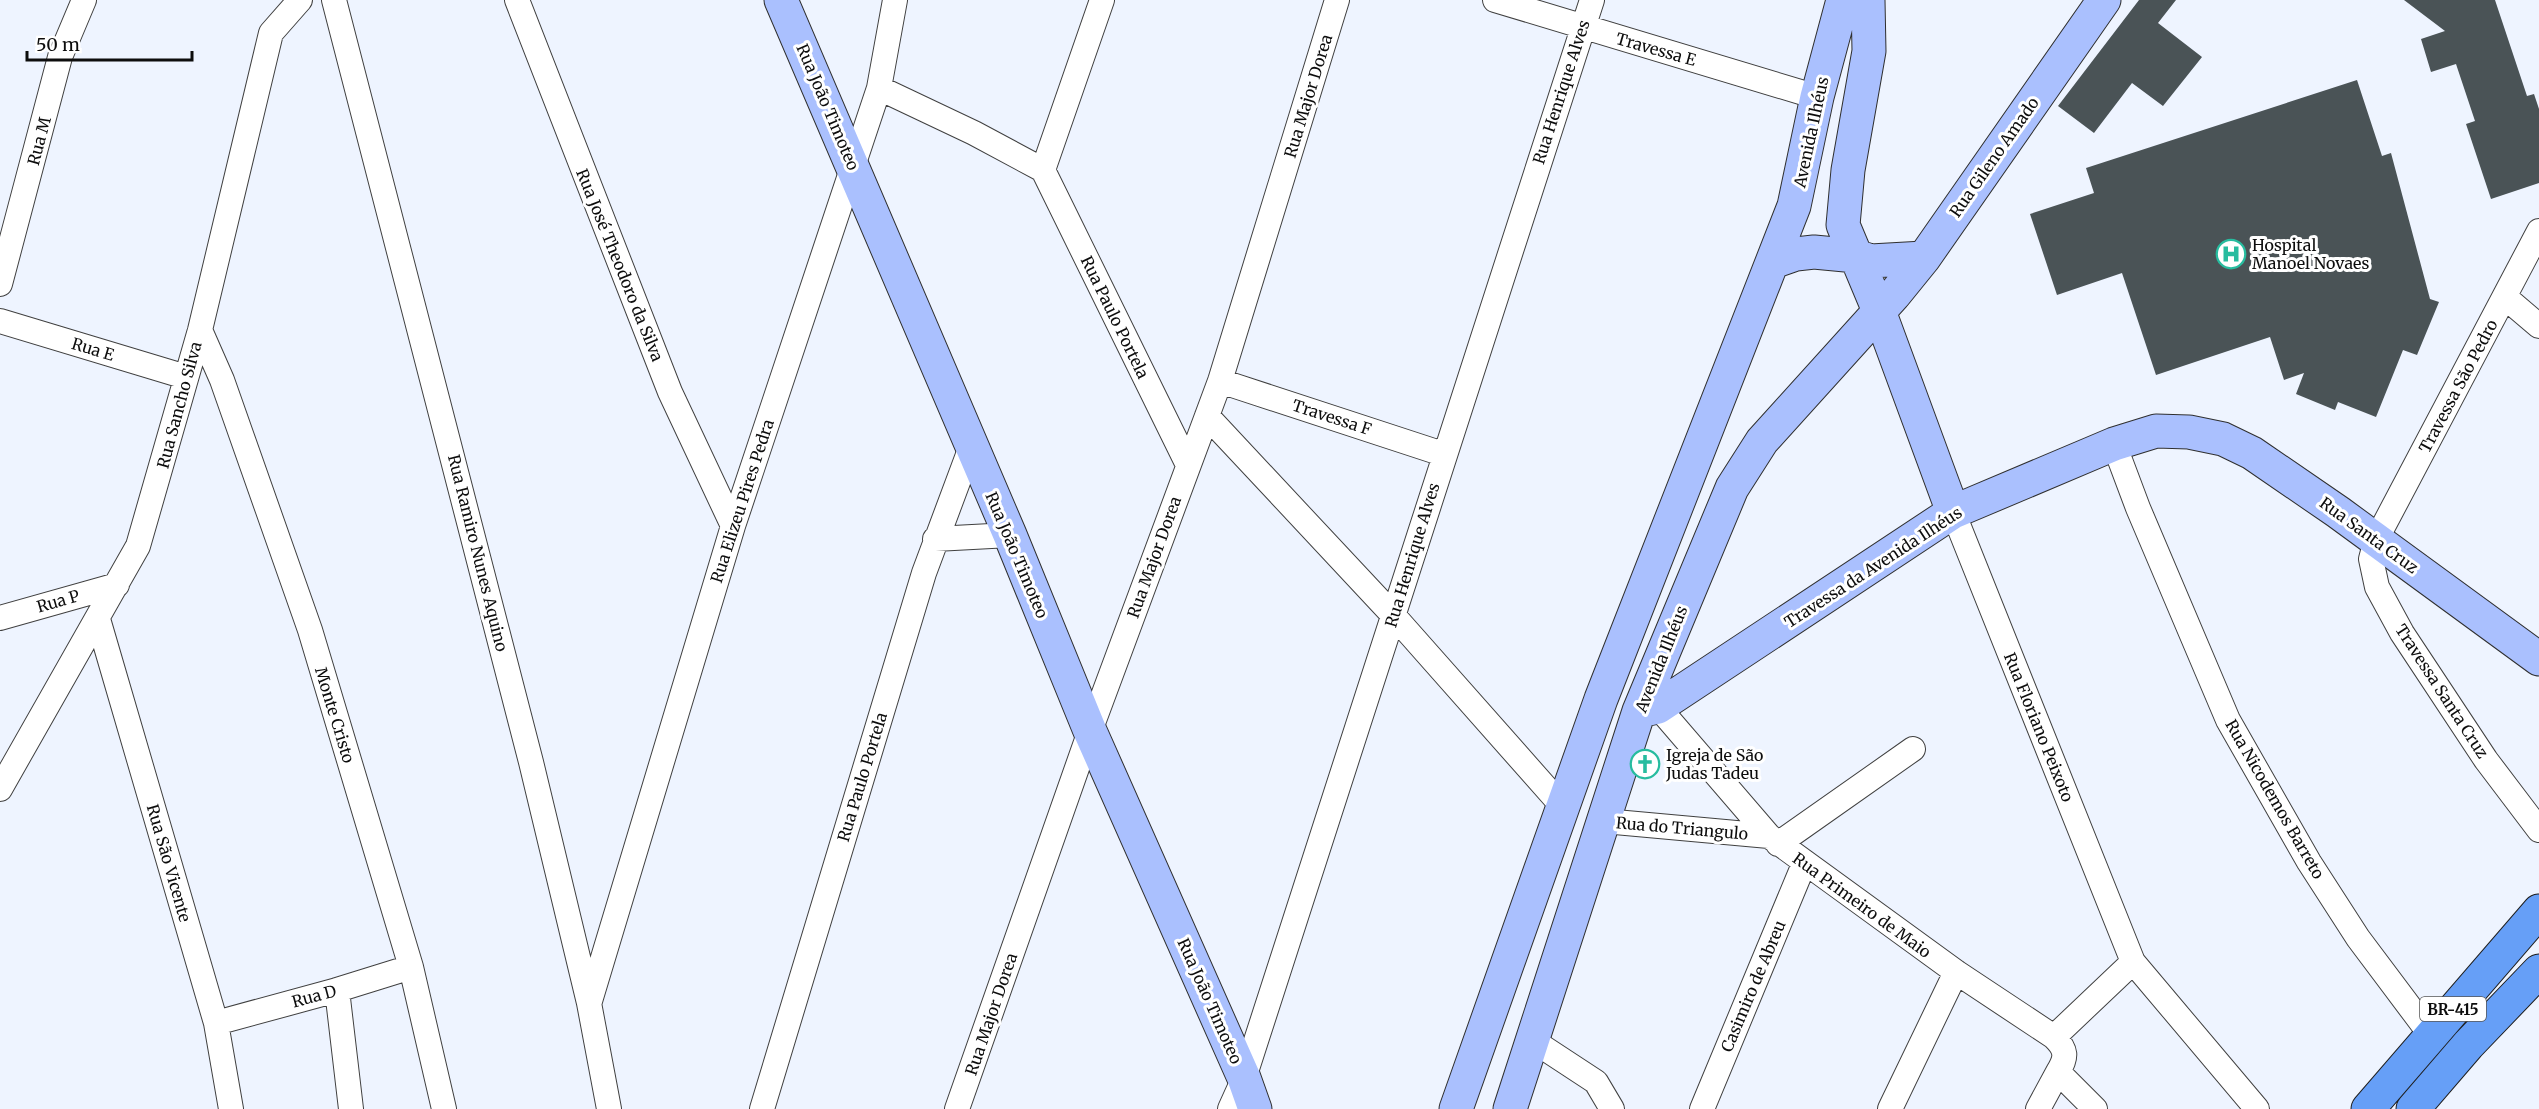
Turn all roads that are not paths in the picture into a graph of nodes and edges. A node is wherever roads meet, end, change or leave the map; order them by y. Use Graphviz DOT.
graph roads {
  1 [pos="84,0"];
  2 [pos="300,0"];
  3 [pos="334,0"];
  4 [pos="517,0"];
  5 [pos="781,0"];
  6 [pos="895,0"];
  7 [pos="1102,0"];
  8 [pos="1338,0"];
  9 [pos="1495,0"];
  10 [pos="1592,0"];
  11 [pos="1843,0"];
  12 [pos="1868,0"];
  13 [pos="2104,0"];
  14 [pos="1583,28"];
  15 [pos="879,88"];
  16 [pos="1817,97"];
  17 [pos="853,166"];
  18 [pos="1043,170"];
  19 [pos="2539,231"];
  20 [pos="1856,256"];
  21 [pos="1924,258"];
  22 [pos="1773,262"];
  23 [pos="0,284"];
  24 [pos="2506,298"];
  25 [pos="1879,311"];
  26 [pos="0,321"];
  27 [pos="2539,326"];
  28 [pos="200,330"];
  29 [pos="186,377"];
  30 [pos="1220,381"];
  31 [pos="1207,416"];
  32 [pos="2189,432"];
  33 [pos="2114,444"];
  34 [pos="971,447"];
  35 [pos="1443,454"];
  36 [pos="1188,465"];
  37 [pos="1953,512"];
  38 [pos="733,526"];
  39 [pos="1010,535"];
  40 [pos="935,539"];
  41 [pos="2376,540"];
  42 [pos="117,585"];
  43 [pos="1394,616"];
  44 [pos="0,618"];
  45 [pos="98,619"];
  46 [pos="2539,659"];
  47 [pos="1649,709"];
  48 [pos="1090,731"];
  49 [pos="1913,749"];
  50 [pos="0,789"];
  51 [pos="1563,807"];
  52 [pos="1604,821"];
  53 [pos="2539,830"];
  54 [pos="1774,840"];
  55 [pos="1804,864"];
  56 [pos="2539,910"];
  57 [pos="2133,962"];
  58 [pos="411,967"];
  59 [pos="2539,971"];
  60 [pos="1956,972"];
  61 [pos="337,990"];
  62 [pos="590,1003"];
  63 [pos="216,1023"];
  64 [pos="2430,1034"];
  65 [pos="2054,1037"];
  66 [pos="1532,1040"];
  67 [pos="2058,1072"];
  68 [pos="1244,1078"];
  69 [pos="231,1109"];
  70 [pos="351,1109"];
  71 [pos="444,1109"];
  72 [pos="609,1109"];
  73 [pos="762,1109"];
  74 [pos="957,1109"];
  75 [pos="1230,1109"];
  76 [pos="1255,1109"];
  77 [pos="1456,1109"];
  78 [pos="1510,1109"];
  79 [pos="1612,1109"];
  80 [pos="1702,1109"];
  81 [pos="1890,1109"];
  82 [pos="2038,1109"];
  83 [pos="2095,1109"];
  84 [pos="2257,1109"];
  85 [pos="2368,1109"];
  86 [pos="2413,1109"];
  1 -- 23 [label="street, Rua M"];
  2 -- 28 [label="street, Rua Sancho Silva"];
  3 -- 62 [label="street, Rua Ramiro Nunes Aquino"];
  4 -- 38 [label="street, Rua José Theodoro da Silva"];
  5 -- 17 [label="main road, Rua João Timoteo"];
  6 -- 15 [label="street, Rua Elizeu Pires Pedra"];
  7 -- 18 [label="street"];
  8 -- 30 [label="street, Rua Major Dorea"];
  9 -- 14 [label="street, Travessa E"];
  10 -- 14 [label="street, Rua Henrique Alves"];
  11 -- 16 [label="main road, Avenida Ilhéus"];
  12 -- 20 [label="main road"];
  13 -- 21 [label="main road, Rua Gileno Amado"];
  14 -- 16 [label="street, Travessa E"];
  14 -- 35 [label="street, Rua Henrique Alves"];
  15 -- 17 [label="street, Rua Elizeu Pires Pedra"];
  15 -- 18 [label="street"];
  16 -- 22 [label="main road, Avenida Ilhéus"];
  17 -- 34 [label="main road, Rua João Timoteo"];
  17 -- 38 [label="street, Rua Elizeu Pires Pedra"];
  18 -- 36 [label="street, Rua Paulo Portela"];
  19 -- 24 [label="street, Travessa São Pedro"];
  20 -- 21 [label="main road"];
  20 -- 22 [label="main road"];
  20 -- 25 [label="main road"];
  21 -- 25 [label="main road, Rua Gileno Amado"];
  22 -- 51 [label="main road, Avenida Ilhéus"];
  24 -- 27 [label="street"];
  24 -- 41 [label="street, Travessa São Pedro"];
  25 -- 37 [label="main road, Rua Floriano Peixoto"];
  25 -- 47 [label="main road, Avenida Ilhéus"];
  26 -- 29 [label="street, Rua E"];
  28 -- 29 [label="street, Rua Sancho Silva"];
  28 -- 58 [label="street, Monte Cristo"];
  29 -- 42 [label="street, Rua Sancho Silva"];
  30 -- 31 [label="street, Rua Major Dorea"];
  30 -- 35 [label="street, Travessa F"];
  31 -- 36 [label="street, Rua Major Dorea"];
  31 -- 43 [label="street"];
  32 -- 33 [label="main road, Travessa da Avenida Ilhéus"];
  32 -- 41 [label="main road, Rua Santa Cruz"];
  33 -- 37 [label="main road, Travessa da Avenida Ilhéus"];
  33 -- 64 [label="street, Rua Nicodemos Barreto"];
  34 -- 39 [label="main road, Rua João Timoteo"];
  34 -- 40 [label="street, Rua Paulo Portela"];
  35 -- 43 [label="street, Rua Henrique Alves"];
  36 -- 48 [label="street, Rua Major Dorea"];
  37 -- 47 [label="main road, Travessa da Avenida Ilhéus"];
  37 -- 57 [label="street, Rua Floriano Peixoto"];
  38 -- 62 [label="street, Rua Elizeu Pires Pedra"];
  39 -- 40 [label="street"];
  39 -- 48 [label="main road, Rua João Timoteo"];
  40 -- 73 [label="street, Rua Paulo Portela"];
  41 -- 46 [label="main road, Rua Santa Cruz"];
  41 -- 53 [label="street, Travessa Santa Cruz"];
  42 -- 44 [label="street, Rua P"];
  42 -- 45 [label="street, Rua Sancho Silva"];
  43 -- 51 [label="street"];
  43 -- 68 [label="street, Rua Henrique Alves"];
  45 -- 50 [label="street, Rua Sancho Silva"];
  45 -- 63 [label="street, Rua São Vicente"];
  47 -- 52 [label="main road, Avenida Ilhéus"];
  47 -- 54 [label="street, Rua do Triangulo"];
  48 -- 68 [label="main road, Rua João Timoteo"];
  48 -- 74 [label="street, Rua Major Dorea"];
  49 -- 54 [label="street"];
  51 -- 77 [label="main road, Avenida Ilhéus"];
  52 -- 54 [label="street, Rua do Triangulo"];
  52 -- 66 [label="main road, Avenida Ilhéus"];
  54 -- 55 [label="street, Rua Primeiro de Maio"];
  55 -- 60 [label="street, Rua Primeiro de Maio"];
  55 -- 80 [label="street, Casimiro de Abreu"];
  56 -- 64 [label="main road, BR-415"];
  57 -- 65 [label="street"];
  57 -- 84 [label="street, Rua Floriano Peixoto"];
  58 -- 61 [label="street, Rua D"];
  58 -- 71 [label="street, Monte Cristo"];
  59 -- 86 [label="main road, BR-415"];
  60 -- 65 [label="street, Rua Primeiro de Maio"];
  60 -- 81 [label="street"];
  61 -- 63 [label="street, Rua D"];
  61 -- 70 [label="street"];
  62 -- 72 [label="street, Rua Ramiro Nunes Aquino"];
  63 -- 69 [label="street, Rua São Vicente"];
  64 -- 85 [label="main road, BR-415"];
  65 -- 67 [label="street"];
  66 -- 78 [label="main road, Avenida Ilhéus"];
  66 -- 79 [label="street"];
  67 -- 82 [label="street"];
  67 -- 83 [label="street"];
  68 -- 75 [label="street, Rua Henrique Alves"];
  68 -- 76 [label="main road, Rua João Timoteo"];
}
